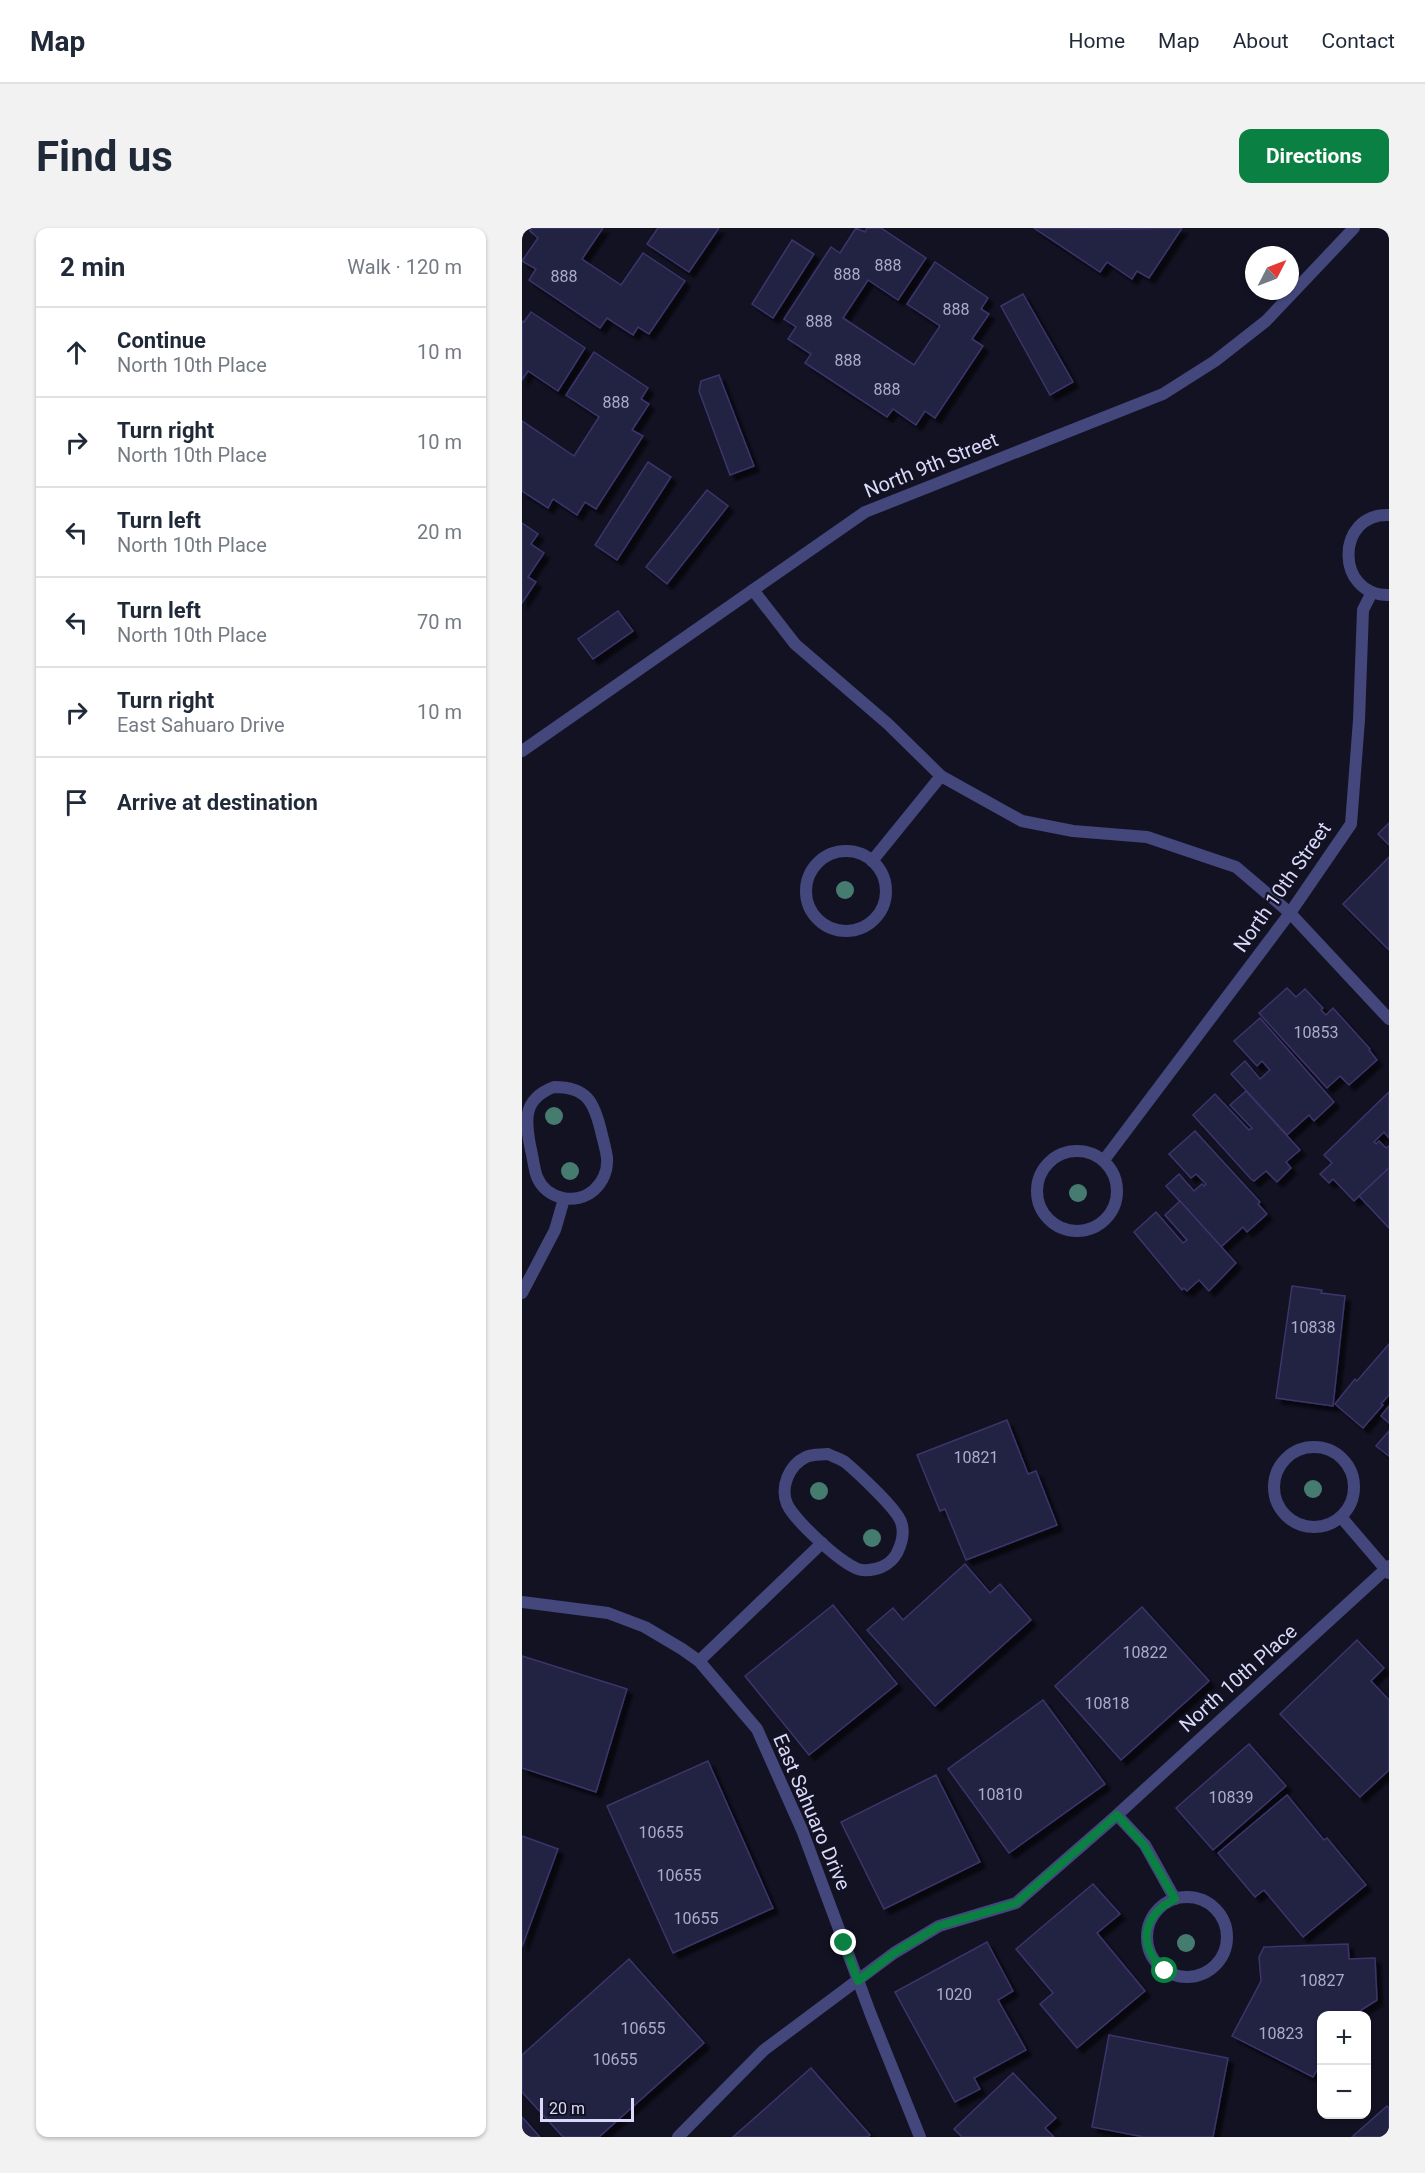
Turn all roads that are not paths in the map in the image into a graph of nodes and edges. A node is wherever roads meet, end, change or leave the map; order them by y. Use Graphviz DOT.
graph roads {
  1 [pos="1354,228"];
  2 [pos="1389,515"];
  3 [pos="753,590"];
  4 [pos="1372,592"];
  5 [pos="1389,595"];
  6 [pos="522,751"];
  7 [pos="941,776"];
  8 [pos="872,861"];
  9 [pos="1290,913"];
  10 [pos="1389,1018"];
  11 [pos="1104,1160"];
  12 [pos="564,1199"];
  13 [pos="522,1293"];
  14 [pos="1341,1517"];
  15 [pos="822,1543"];
  16 [pos="1388,1569"];
  17 [pos="522,1602"];
  18 [pos="699,1661"];
  19 [pos="1117,1815"];
  20 [pos="1175,1899"];
  21 [pos="858,1981"];
  22 [pos="678,2137"];
  23 [pos="920,2137"];
  1 -- 3 [label="street, North 9th Street"];
  2 -- 4 [label="street"];
  3 -- 6 [label="street, North 9th Street"];
  3 -- 7 [label="street"];
  4 -- 5 [label="street"];
  4 -- 9 [label="street, North 10th Street"];
  7 -- 8 [label="street"];
  7 -- 9 [label="street"];
  8 -- 8 [label="street"];
  9 -- 10 [label="street"];
  9 -- 11 [label="street, North 10th Street"];
  11 -- 11 [label="street"];
  12 -- 12 [label="street"];
  12 -- 13 [label="street"];
  14 -- 14 [label="street"];
  14 -- 16 [label="street, North 10th Place"];
  15 -- 15 [label="street"];
  15 -- 18 [label="street"];
  16 -- 19 [label="street, North 10th Place"];
  17 -- 18 [label="street, East Sahuaro Drive"];
  18 -- 21 [label="street, East Sahuaro Drive"];
  19 -- 20 [label="street"];
  19 -- 21 [label="street, North 10th Place"];
  20 -- 20 [label="street"];
  21 -- 22 [label="street, North 10th Place"];
  21 -- 23 [label="street, East Sahuaro Drive"];
}
